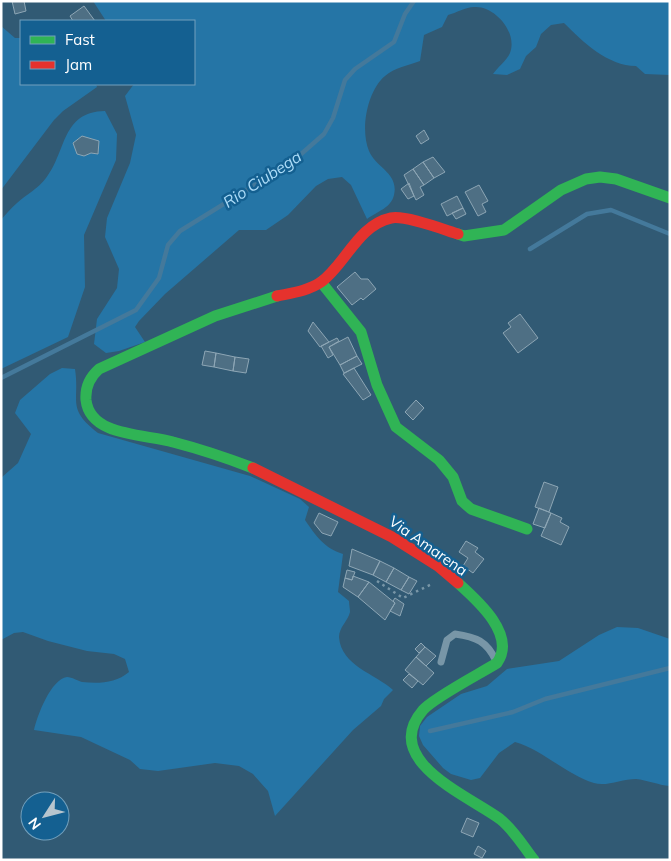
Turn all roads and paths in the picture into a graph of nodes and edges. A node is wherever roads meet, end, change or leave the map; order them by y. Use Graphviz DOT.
graph roads {
  1 [pos="670,198"];
  2 [pos="320,282"];
  3 [pos="527,529"];
  4 [pos="453,580"];
  5 [pos="376,581"];
  6 [pos="441,662"];
  7 [pos="497,663"];
  8 [pos="534,860"];
  1 -- 2 [label="street"];
  2 -- 3 [label="street"];
  2 -- 4 [label="street, Via Amarena"];
  4 -- 5 [label="path"];
  4 -- 7 [label="street, Via Amarena"];
  6 -- 7 [label="lane"];
  7 -- 8 [label="street"];
}
